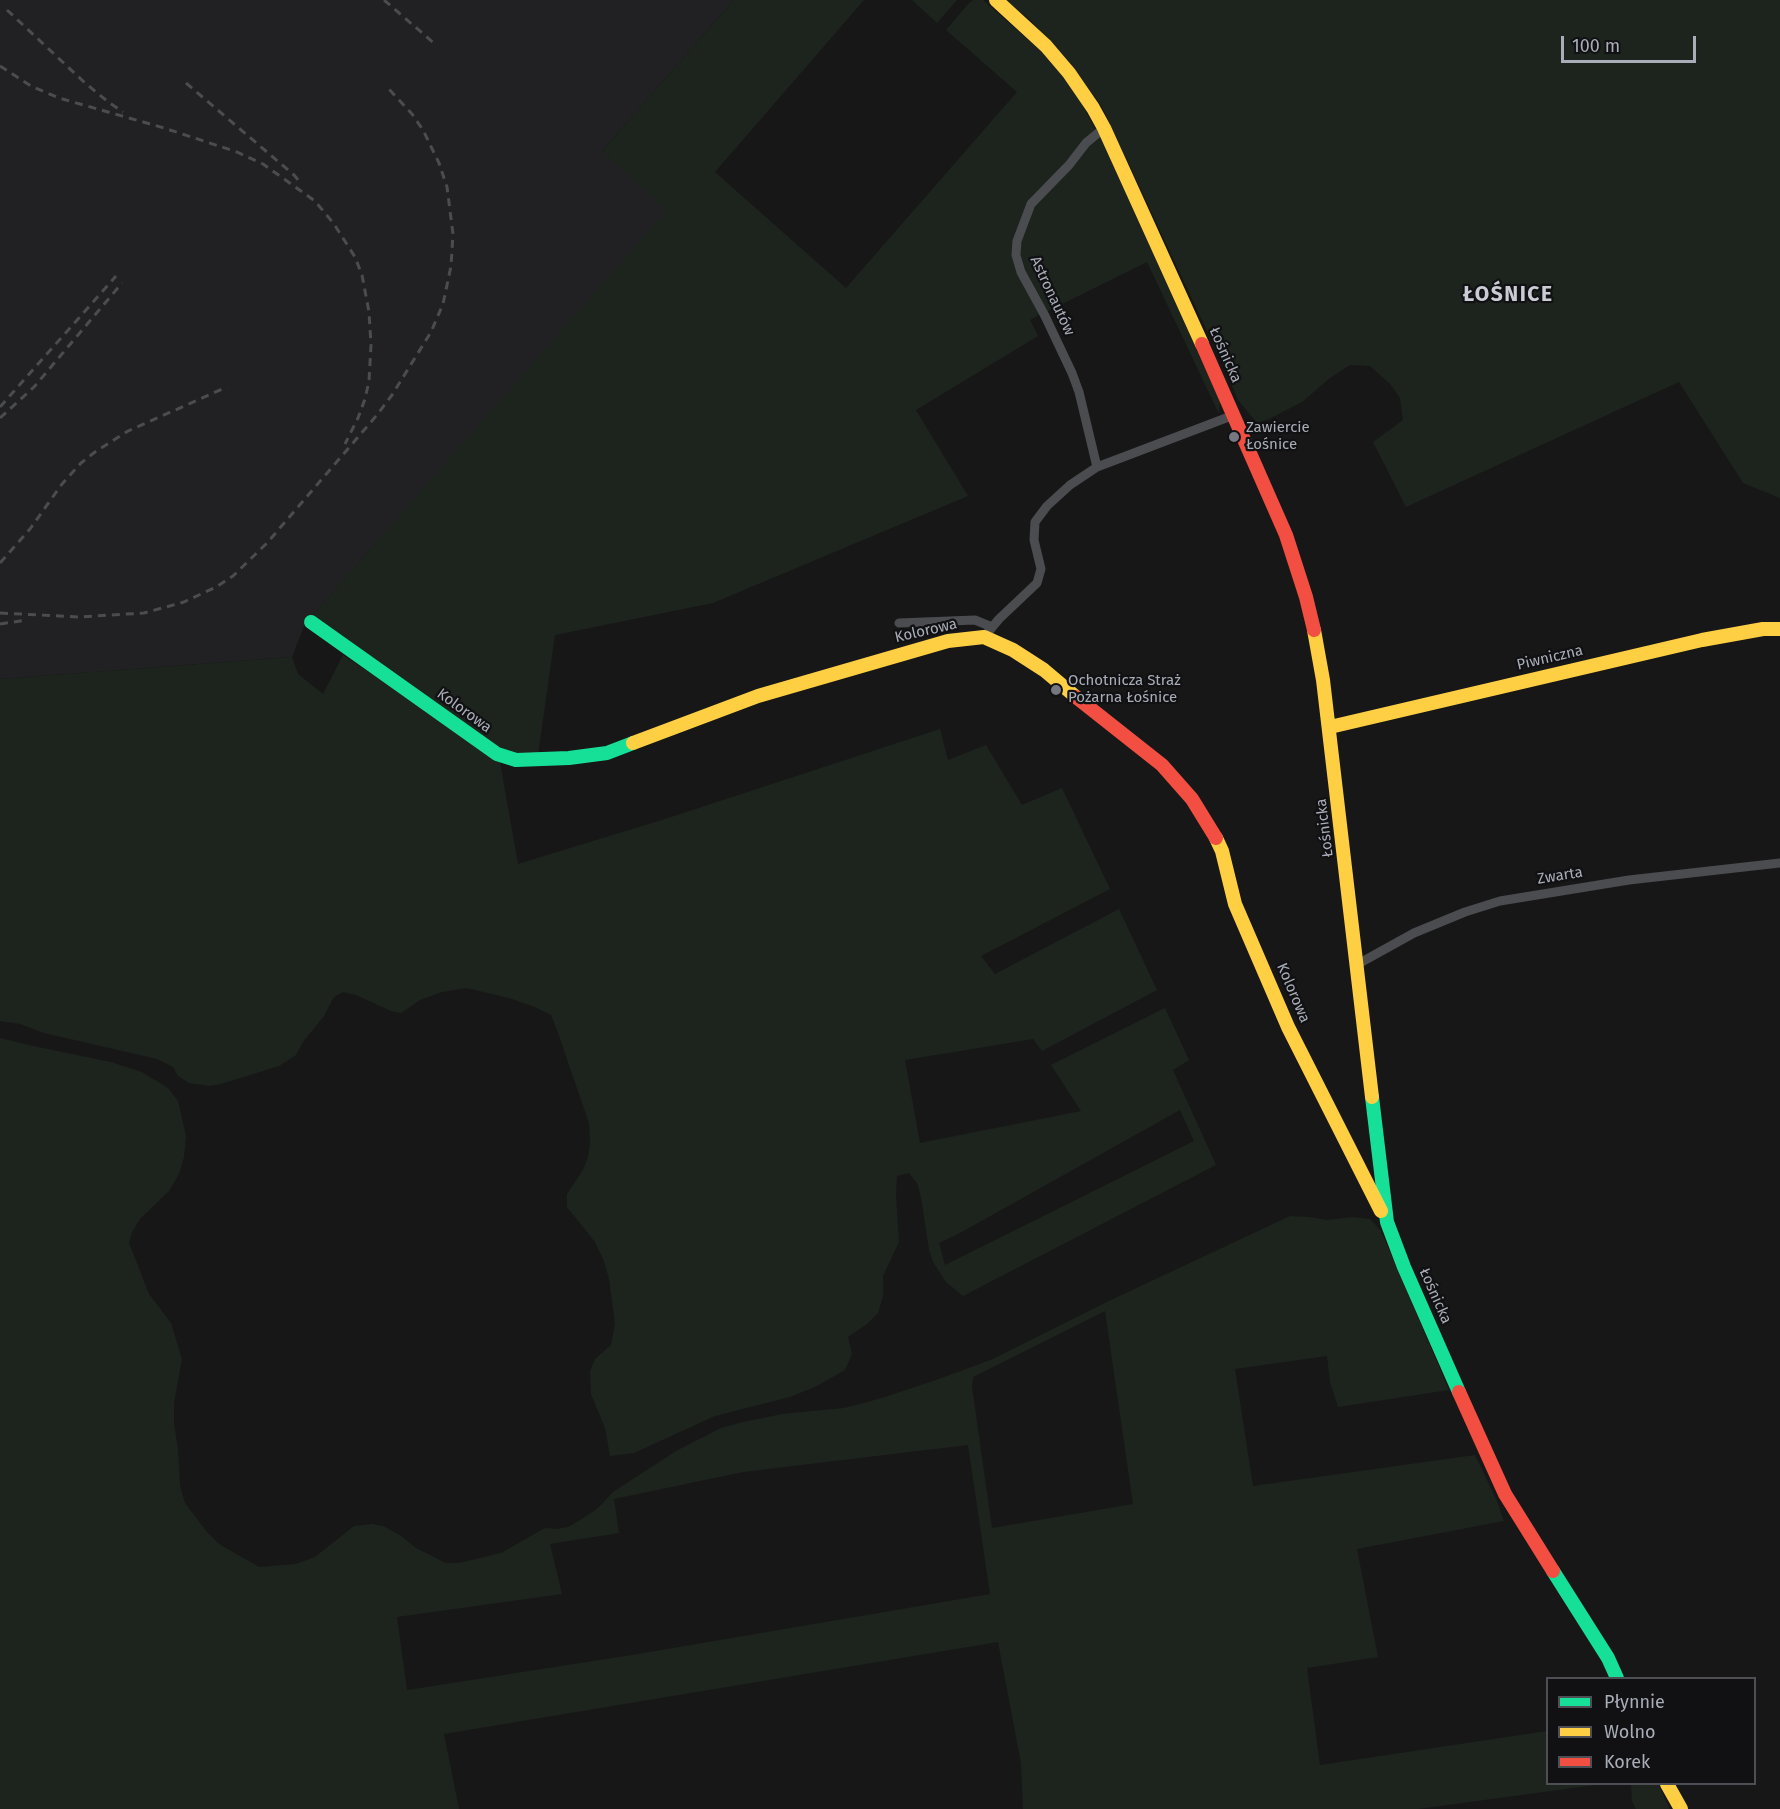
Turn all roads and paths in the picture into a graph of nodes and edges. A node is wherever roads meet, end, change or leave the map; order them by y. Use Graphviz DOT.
graph roads {
  1 [pos="996,0"];
  2 [pos="1104,128"];
  3 [pos="1234,415"];
  4 [pos="1096,467"];
  5 [pos="312,622"];
  6 [pos="899,623"];
  7 [pos="1780,629"];
  8 [pos="988,632"];
  9 [pos="1330,727"];
  10 [pos="1780,863"];
  11 [pos="1358,964"];
  12 [pos="1386,1222"];
  13 [pos="1617,1677"];
  14 [pos="1668,1785"];
  15 [pos="1681,1809"];
  1 -- 2 [label="street, Łośnicka"];
  2 -- 3 [label="street, Łośnicka"];
  2 -- 4 [label="street, Astronautów"];
  3 -- 4 [label="street"];
  3 -- 9 [label="street, Łośnicka"];
  4 -- 8 [label="street"];
  5 -- 8 [label="street, Kolorowa"];
  6 -- 8 [label="street"];
  7 -- 9 [label="street, Piwniczna"];
  8 -- 12 [label="street, Kolorowa"];
  9 -- 11 [label="street, Łośnicka"];
  10 -- 11 [label="street, Zwarta"];
  11 -- 12 [label="street, Łośnicka"];
  12 -- 13 [label="street, Łośnicka"];
  14 -- 15 [label="street"];
}
